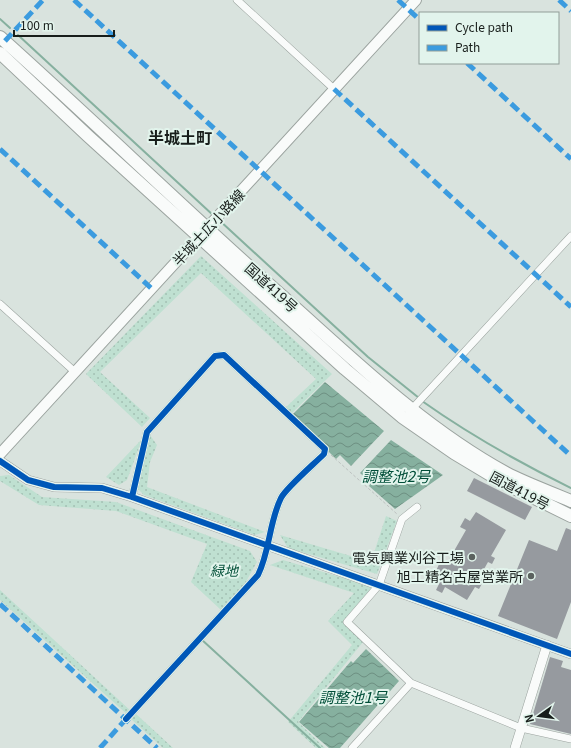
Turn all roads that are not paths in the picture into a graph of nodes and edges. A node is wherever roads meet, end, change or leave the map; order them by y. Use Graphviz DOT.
graph roads {
  1 [pos="237,0"];
  2 [pos="416,0"];
  3 [pos="0,36"];
  4 [pos="0,53"];
  5 [pos="334,89"];
  6 [pos="210,225"];
  7 [pos="571,236"];
  8 [pos="0,304"];
  9 [pos="75,372"];
  10 [pos="412,410"];
  11 [pos="402,418"];
  12 [pos="0,454"];
  13 [pos="0,461"];
  14 [pos="132,497"];
  15 [pos="571,501"];
  16 [pos="417,507"];
  17 [pos="571,516"];
  18 [pos="266,546"];
  19 [pos="379,585"];
  20 [pos="547,645"];
  21 [pos="571,654"];
  22 [pos="411,683"];
  23 [pos="126,720"];
  24 [pos="521,728"];
  25 [pos="571,739"];
  26 [pos="352,748"];
  27 [pos="514,748"];
  1 -- 5 [label="street"];
  2 -- 5 [label="main road, 半城土広小路線"];
  3 -- 6 [label="highway, 国道419号"];
  4 -- 6 [label="highway, 国道419号"];
  5 -- 6 [label="main road, 半城土広小路線"];
  6 -- 9 [label="main road, 半城土広小路線"];
  6 -- 10 [label="highway, 国道419号"];
  6 -- 11 [label="highway, 国道419号"];
  7 -- 10 [label="street"];
  8 -- 9 [label="street"];
  9 -- 12 [label="main road, 半城土広小路線"];
  10 -- 11 [label="street"];
  10 -- 15 [label="highway, 国道419号"];
  11 -- 17 [label="highway, 国道419号"];
  13 -- 14 [label="street"];
  14 -- 18 [label="street"];
  14 -- 18 [label="street"];
  16 -- 19 [label="street"];
  18 -- 19 [label="street"];
  18 -- 23 [label="street"];
  19 -- 20 [label="street"];
  19 -- 22 [label="street"];
  20 -- 21 [label="street"];
  20 -- 24 [label="street"];
  22 -- 24 [label="street"];
  22 -- 26 [label="street"];
  24 -- 25 [label="street"];
  24 -- 27 [label="street"];
}
